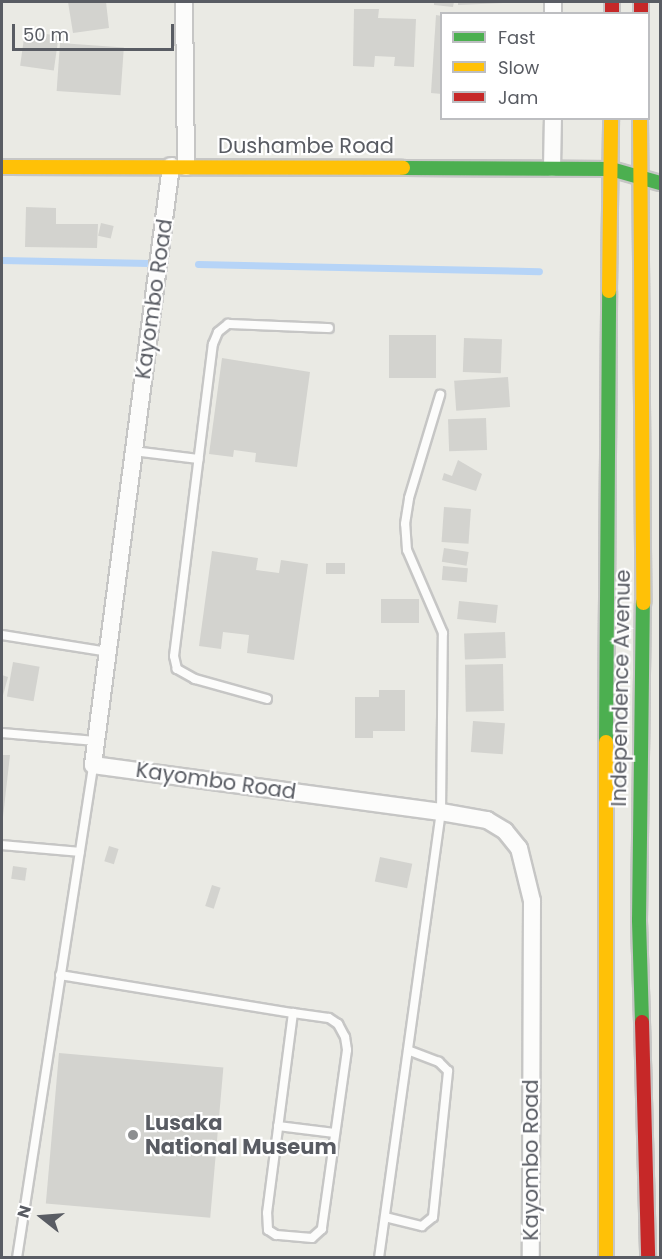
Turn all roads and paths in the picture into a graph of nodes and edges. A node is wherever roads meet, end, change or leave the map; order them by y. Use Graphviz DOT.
graph roads {
  1 [pos="184,2"];
  2 [pos="553,120"];
  3 [pos="611,120"];
  4 [pos="640,120"];
  5 [pos="656,152"];
  6 [pos="640,158"];
  7 [pos="178,166"];
  8 [pos="2,167"];
  9 [pos="552,168"];
  10 [pos="611,168"];
  11 [pos="641,177"];
  12 [pos="660,183"];
  13 [pos="329,328"];
  14 [pos="440,395"];
  15 [pos="133,451"];
  16 [pos="199,459"];
  17 [pos="2,635"];
  18 [pos="108,652"];
  19 [pos="267,699"];
  20 [pos="2,733"];
  21 [pos="96,741"];
  22 [pos="93,765"];
  23 [pos="441,812"];
  24 [pos="2,845"];
  25 [pos="80,852"];
  26 [pos="60,975"];
  27 [pos="293,1013"];
  28 [pos="408,1050"];
  29 [pos="278,1126"];
  30 [pos="335,1133"];
  31 [pos="385,1217"];
  32 [pos="17,1257"];
  33 [pos="379,1257"];
  34 [pos="531,1257"];
  35 [pos="606,1257"];
  36 [pos="648,1257"];
  1 -- 7 [label="street, Kayombo Road"];
  2 -- 9 [label="street"];
  3 -- 10 [label="main road, Independence Avenue"];
  4 -- 6 [label="main road, Independence Avenue"];
  5 -- 6 [label="main road"];
  6 -- 10 [label="main road"];
  6 -- 11 [label="main road, Independence Avenue"];
  7 -- 8 [label="main road, Dushambe Road"];
  7 -- 9 [label="main road, Dushambe Road"];
  7 -- 15 [label="street, Kayombo Road"];
  9 -- 10 [label="main road, Dushambe Road"];
  10 -- 11 [label="main road"];
  10 -- 35 [label="main road, Independence Avenue"];
  11 -- 12 [label="main road"];
  11 -- 36 [label="main road, Independence Avenue"];
  13 -- 16 [label="lane"];
  14 -- 23 [label="lane"];
  15 -- 16 [label="lane"];
  15 -- 18 [label="street, Kayombo Road"];
  16 -- 19 [label="lane"];
  17 -- 18 [label="lane"];
  18 -- 21 [label="street, Kayombo Road"];
  20 -- 21 [label="lane"];
  21 -- 22 [label="street, Kayombo Road"];
  22 -- 23 [label="street, Kayombo Road"];
  22 -- 25 [label="lane"];
  23 -- 28 [label="lane"];
  23 -- 34 [label="street, Kayombo Road"];
  24 -- 25 [label="lane"];
  25 -- 26 [label="lane"];
  26 -- 27 [label="lane"];
  26 -- 32 [label="lane"];
  27 -- 29 [label="lane"];
  27 -- 30 [label="lane"];
  28 -- 31 [label="lane"];
  28 -- 31 [label="lane"];
  29 -- 30 [label="lane"];
  29 -- 30 [label="lane"];
  31 -- 33 [label="lane"];
}
